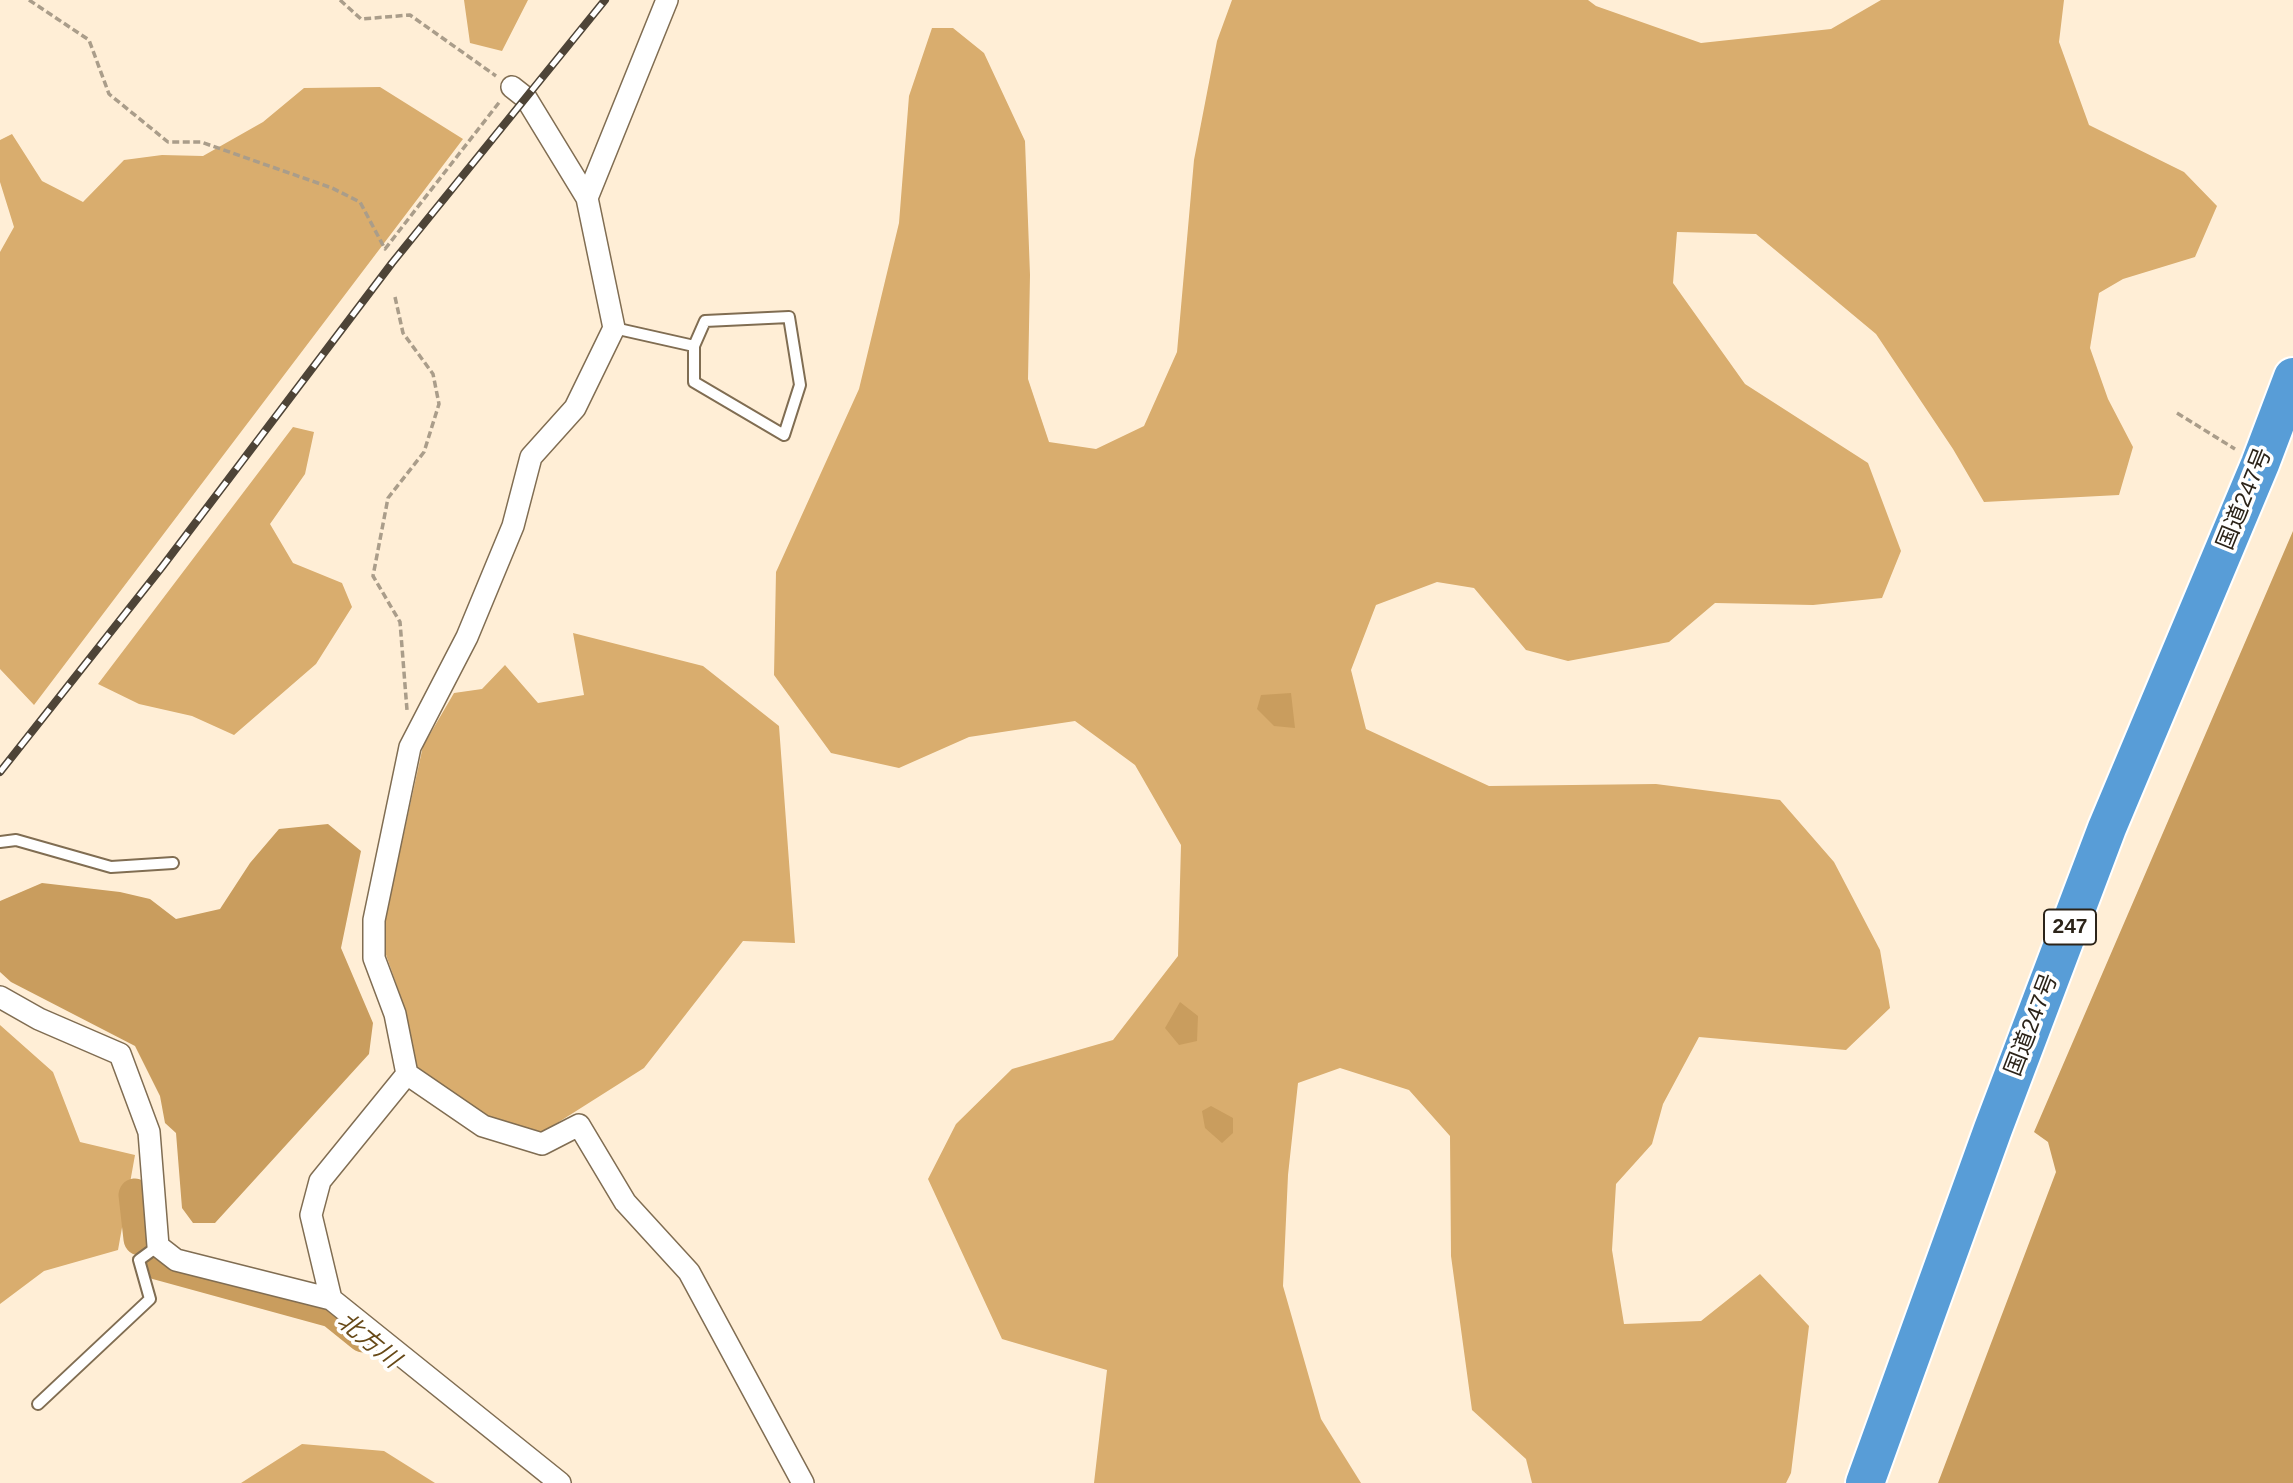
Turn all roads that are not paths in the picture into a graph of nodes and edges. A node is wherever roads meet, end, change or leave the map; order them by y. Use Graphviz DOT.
graph roads {
  1 [pos="667,0"];
  2 [pos="512,87"];
  3 [pos="587,198"];
  4 [pos="614,328"];
  5 [pos="694,346"];
  6 [pos="2293,377"];
  7 [pos="0,842"];
  8 [pos="173,863"];
  9 [pos="0,997"];
  10 [pos="407,1074"];
  11 [pos="158,1246"];
  12 [pos="331,1299"];
  13 [pos="38,1404"];
  14 [pos="560,1483"];
  15 [pos="803,1483"];
  16 [pos="1865,1483"];
  1 -- 3 [label="street"];
  2 -- 3 [label="street"];
  3 -- 4 [label="street"];
  4 -- 5 [label="lane"];
  4 -- 10 [label="street"];
  5 -- 5 [label="lane"];
  6 -- 16 [label="highway, 国道247号 / 247"];
  7 -- 8 [label="lane"];
  9 -- 11 [label="street"];
  10 -- 12 [label="street"];
  10 -- 15 [label="street"];
  11 -- 12 [label="street"];
  11 -- 13 [label="lane"];
  12 -- 14 [label="street"];
}
